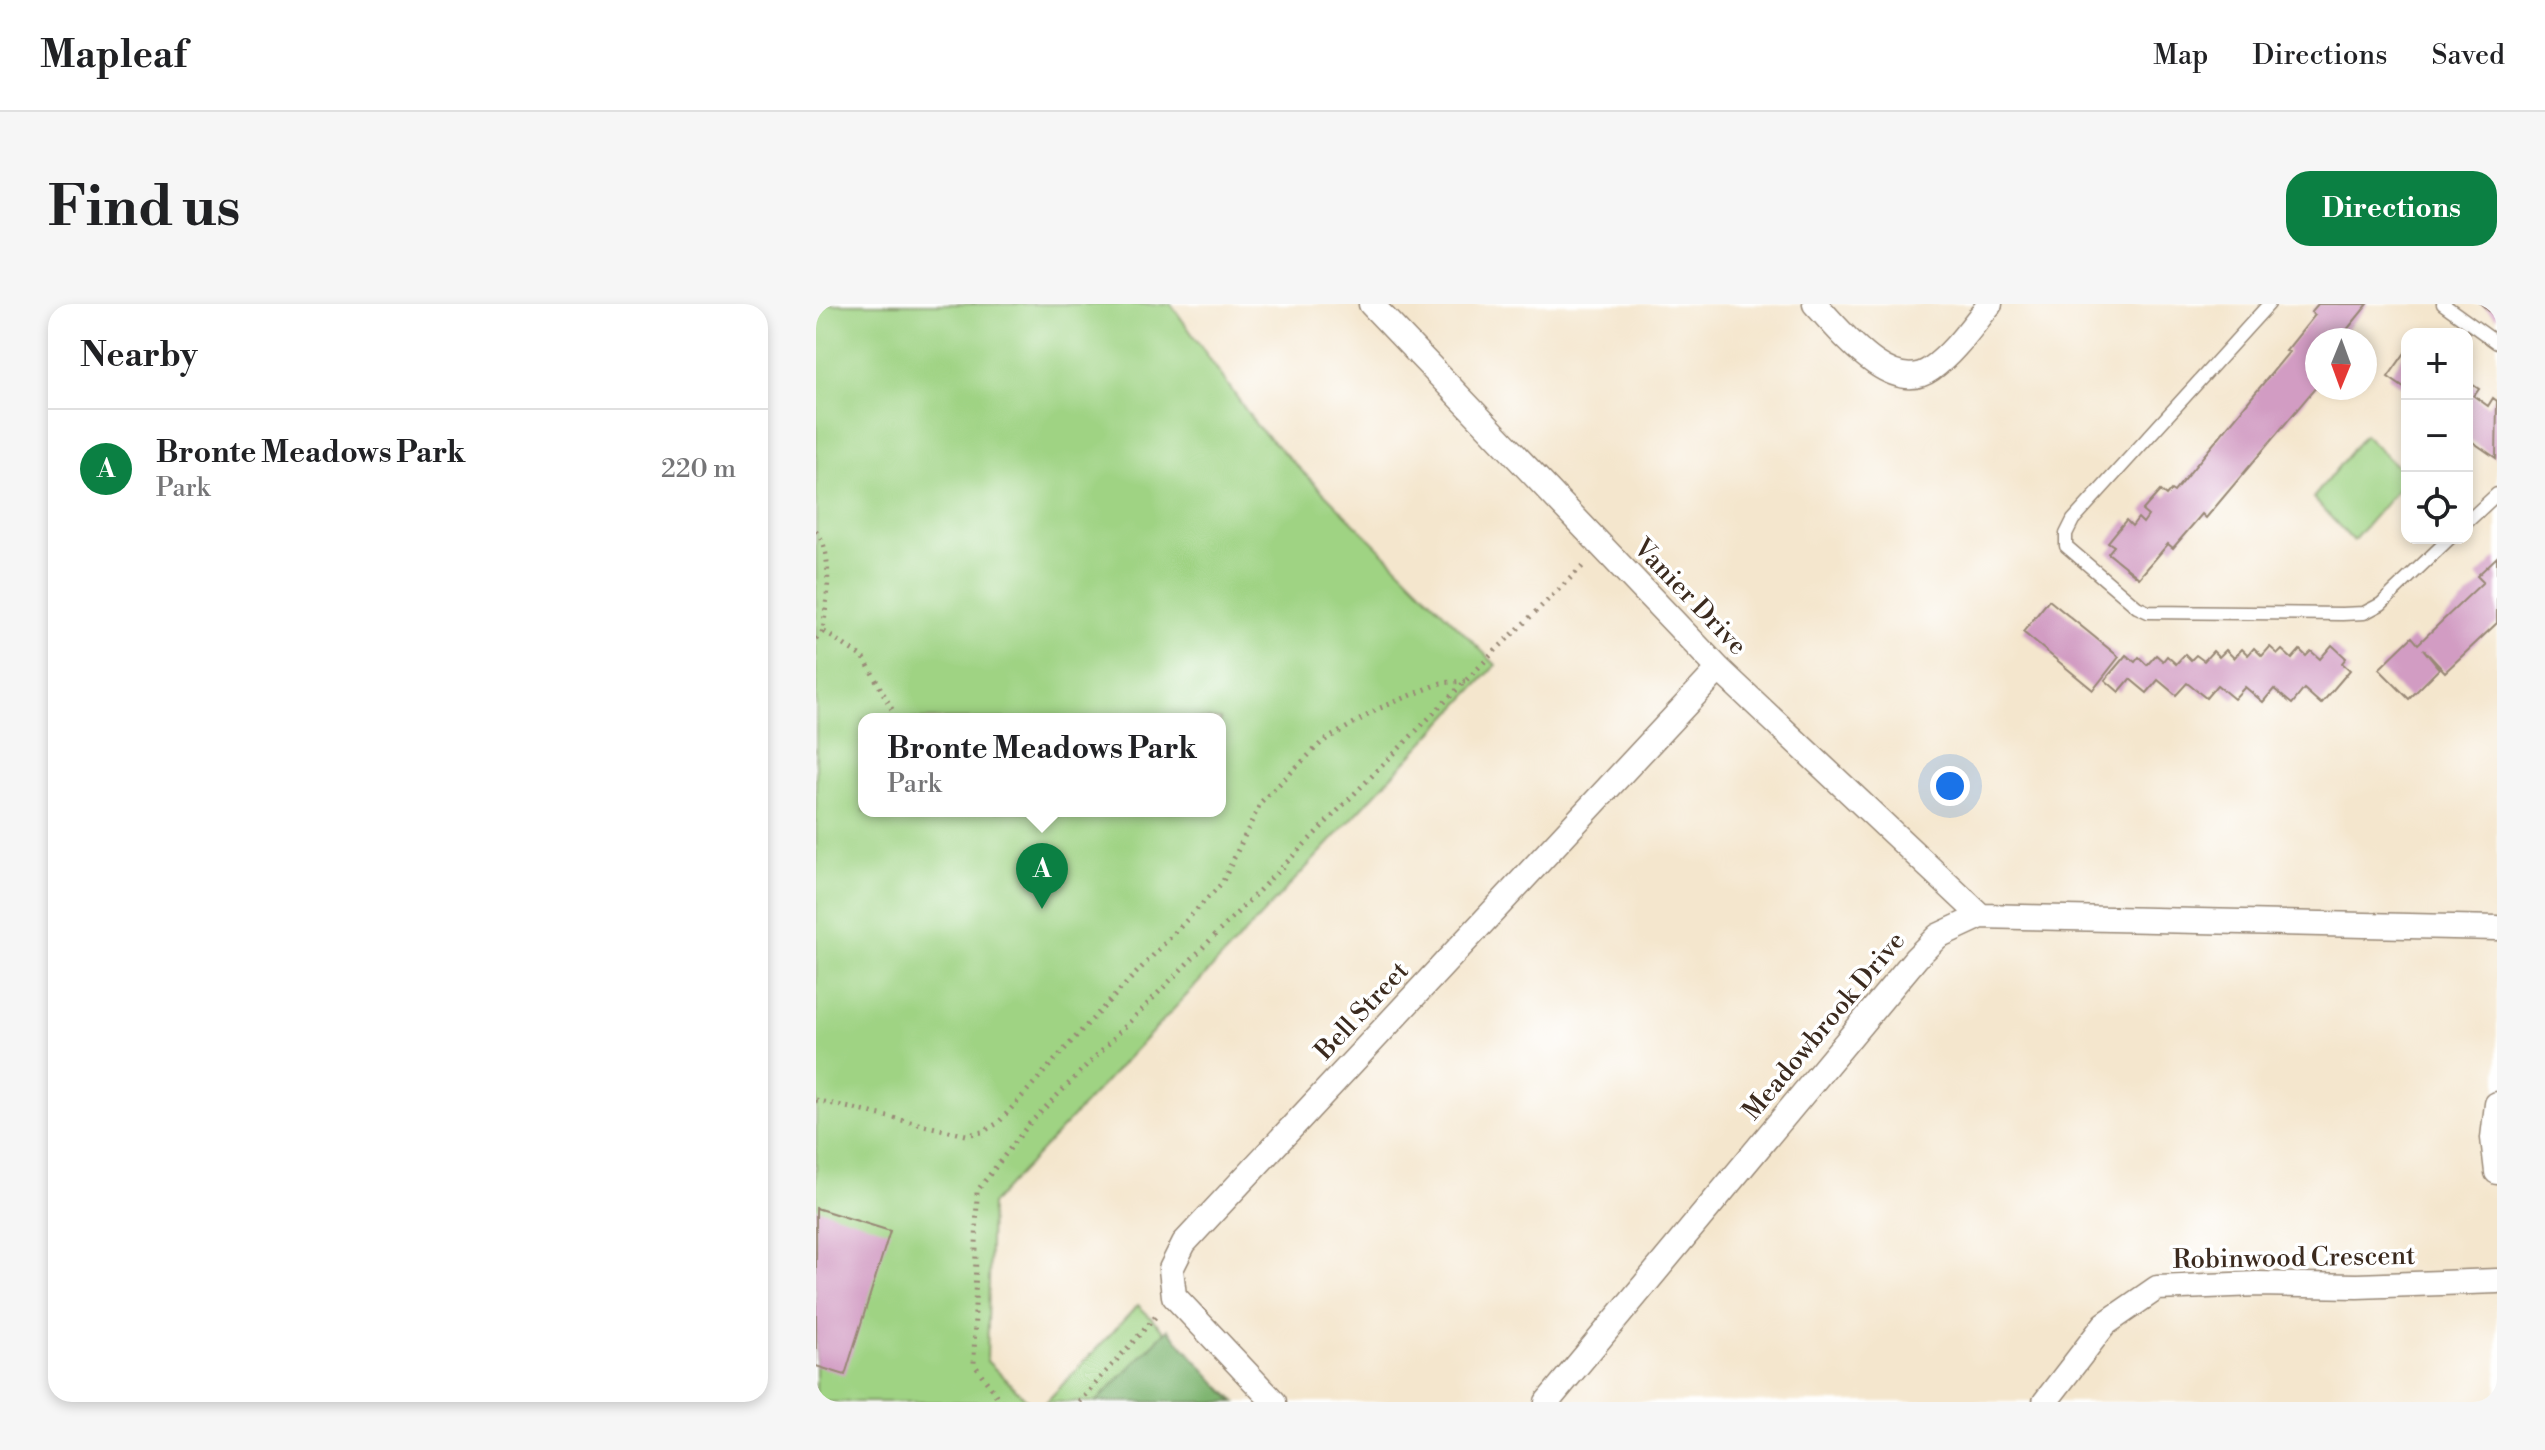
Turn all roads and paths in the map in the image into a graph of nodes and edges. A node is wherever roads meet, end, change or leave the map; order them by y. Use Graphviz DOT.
graph roads {
  1 [pos="1371,304"];
  2 [pos="1815,304"];
  3 [pos="1990,304"];
  4 [pos="2269,304"];
  5 [pos="2443,304"];
  6 [pos="2497,343"];
  7 [pos="2497,494"];
  8 [pos="2473,516"];
  9 [pos="816,531"];
  10 [pos="2444,544"];
  11 [pos="1604,546"];
  12 [pos="819,631"];
  13 [pos="816,639"];
  14 [pos="1719,669"];
  15 [pos="1465,681"];
  16 [pos="894,713"];
  17 [pos="1981,916"];
  18 [pos="2497,928"];
  19 [pos="816,1100"];
  20 [pos="2497,1104"];
  21 [pos="2497,1172"];
  22 [pos="2497,1281"];
  23 [pos="1174,1296"];
  24 [pos="816,1400"];
  25 [pos="823,1402"];
  26 [pos="1001,1402"];
  27 [pos="1079,1402"];
  28 [pos="1274,1402"];
  29 [pos="1547,1402"];
  30 [pos="2045,1402"];
  1 -- 11 [label="street, Vanier Drive"];
  2 -- 3 [label="street"];
  4 -- 10 [label="lane"];
  5 -- 6 [label="lane"];
  7 -- 8 [label="lane"];
  9 -- 12 [label="path"];
  11 -- 14 [label="street, Vanier Drive"];
  11 -- 15 [label="path"];
  12 -- 13 [label="path"];
  12 -- 16 [label="path"];
  14 -- 17 [label="street, Vanier Drive"];
  14 -- 23 [label="street, Bell Street"];
  15 -- 19 [label="path"];
  15 -- 26 [label="path"];
  17 -- 18 [label="street, Meadowbrook Drive"];
  17 -- 29 [label="street, Meadowbrook Drive"];
  20 -- 21 [label="street"];
  22 -- 30 [label="street, Robinwood Crescent"];
  23 -- 27 [label="path"];
  23 -- 28 [label="street"];
  24 -- 25 [label="path"];
}
